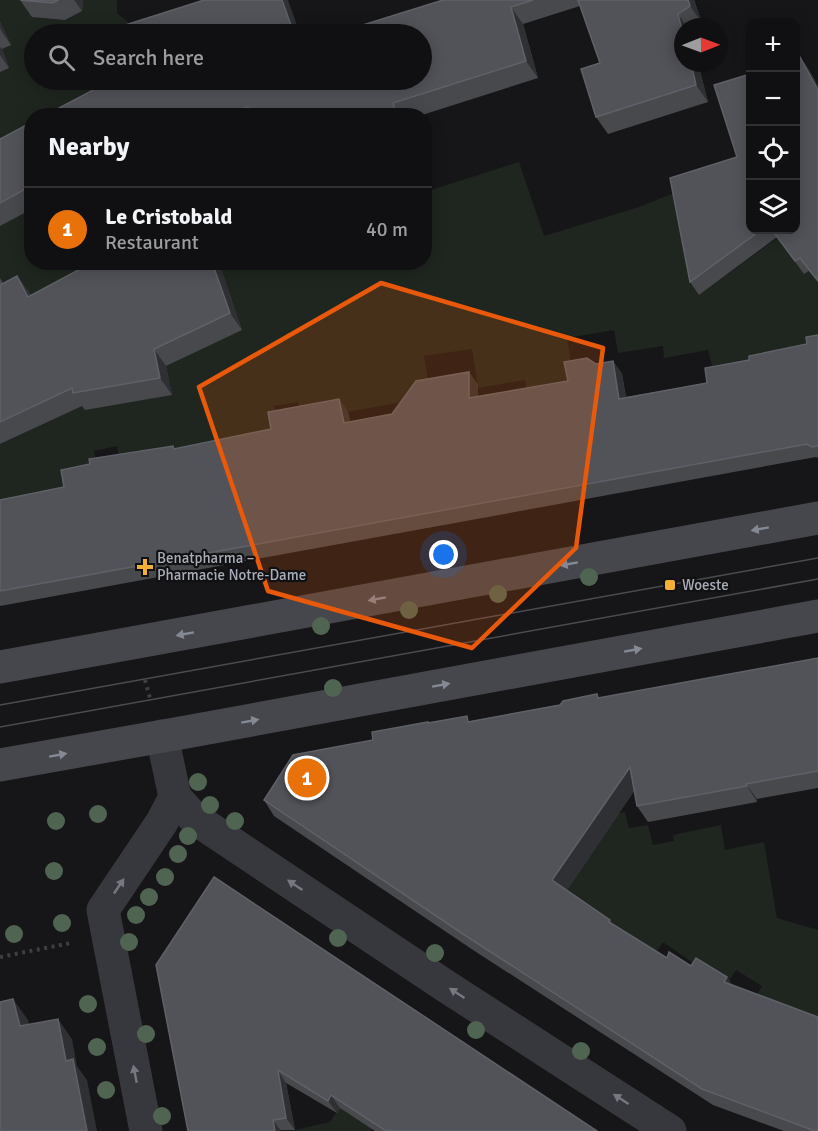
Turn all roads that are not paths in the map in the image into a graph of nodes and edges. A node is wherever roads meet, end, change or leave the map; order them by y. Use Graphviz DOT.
graph roads {
  1 [pos="818,518"];
  2 [pos="818,616"];
  3 [pos="0,667"];
  4 [pos="162,736"];
  5 [pos="0,765"];
  6 [pos="175,797"];
  7 [pos="146,1131"];
  8 [pos="670,1131"];
  1 -- 3 [label="street, one-way"];
  4 -- 2 [label="street, one-way"];
  5 -- 4 [label="street, one-way"];
  4 -- 6 [label="street"];
  7 -- 6 [label="street, one-way"];
  8 -- 6 [label="street, one-way"];
}
